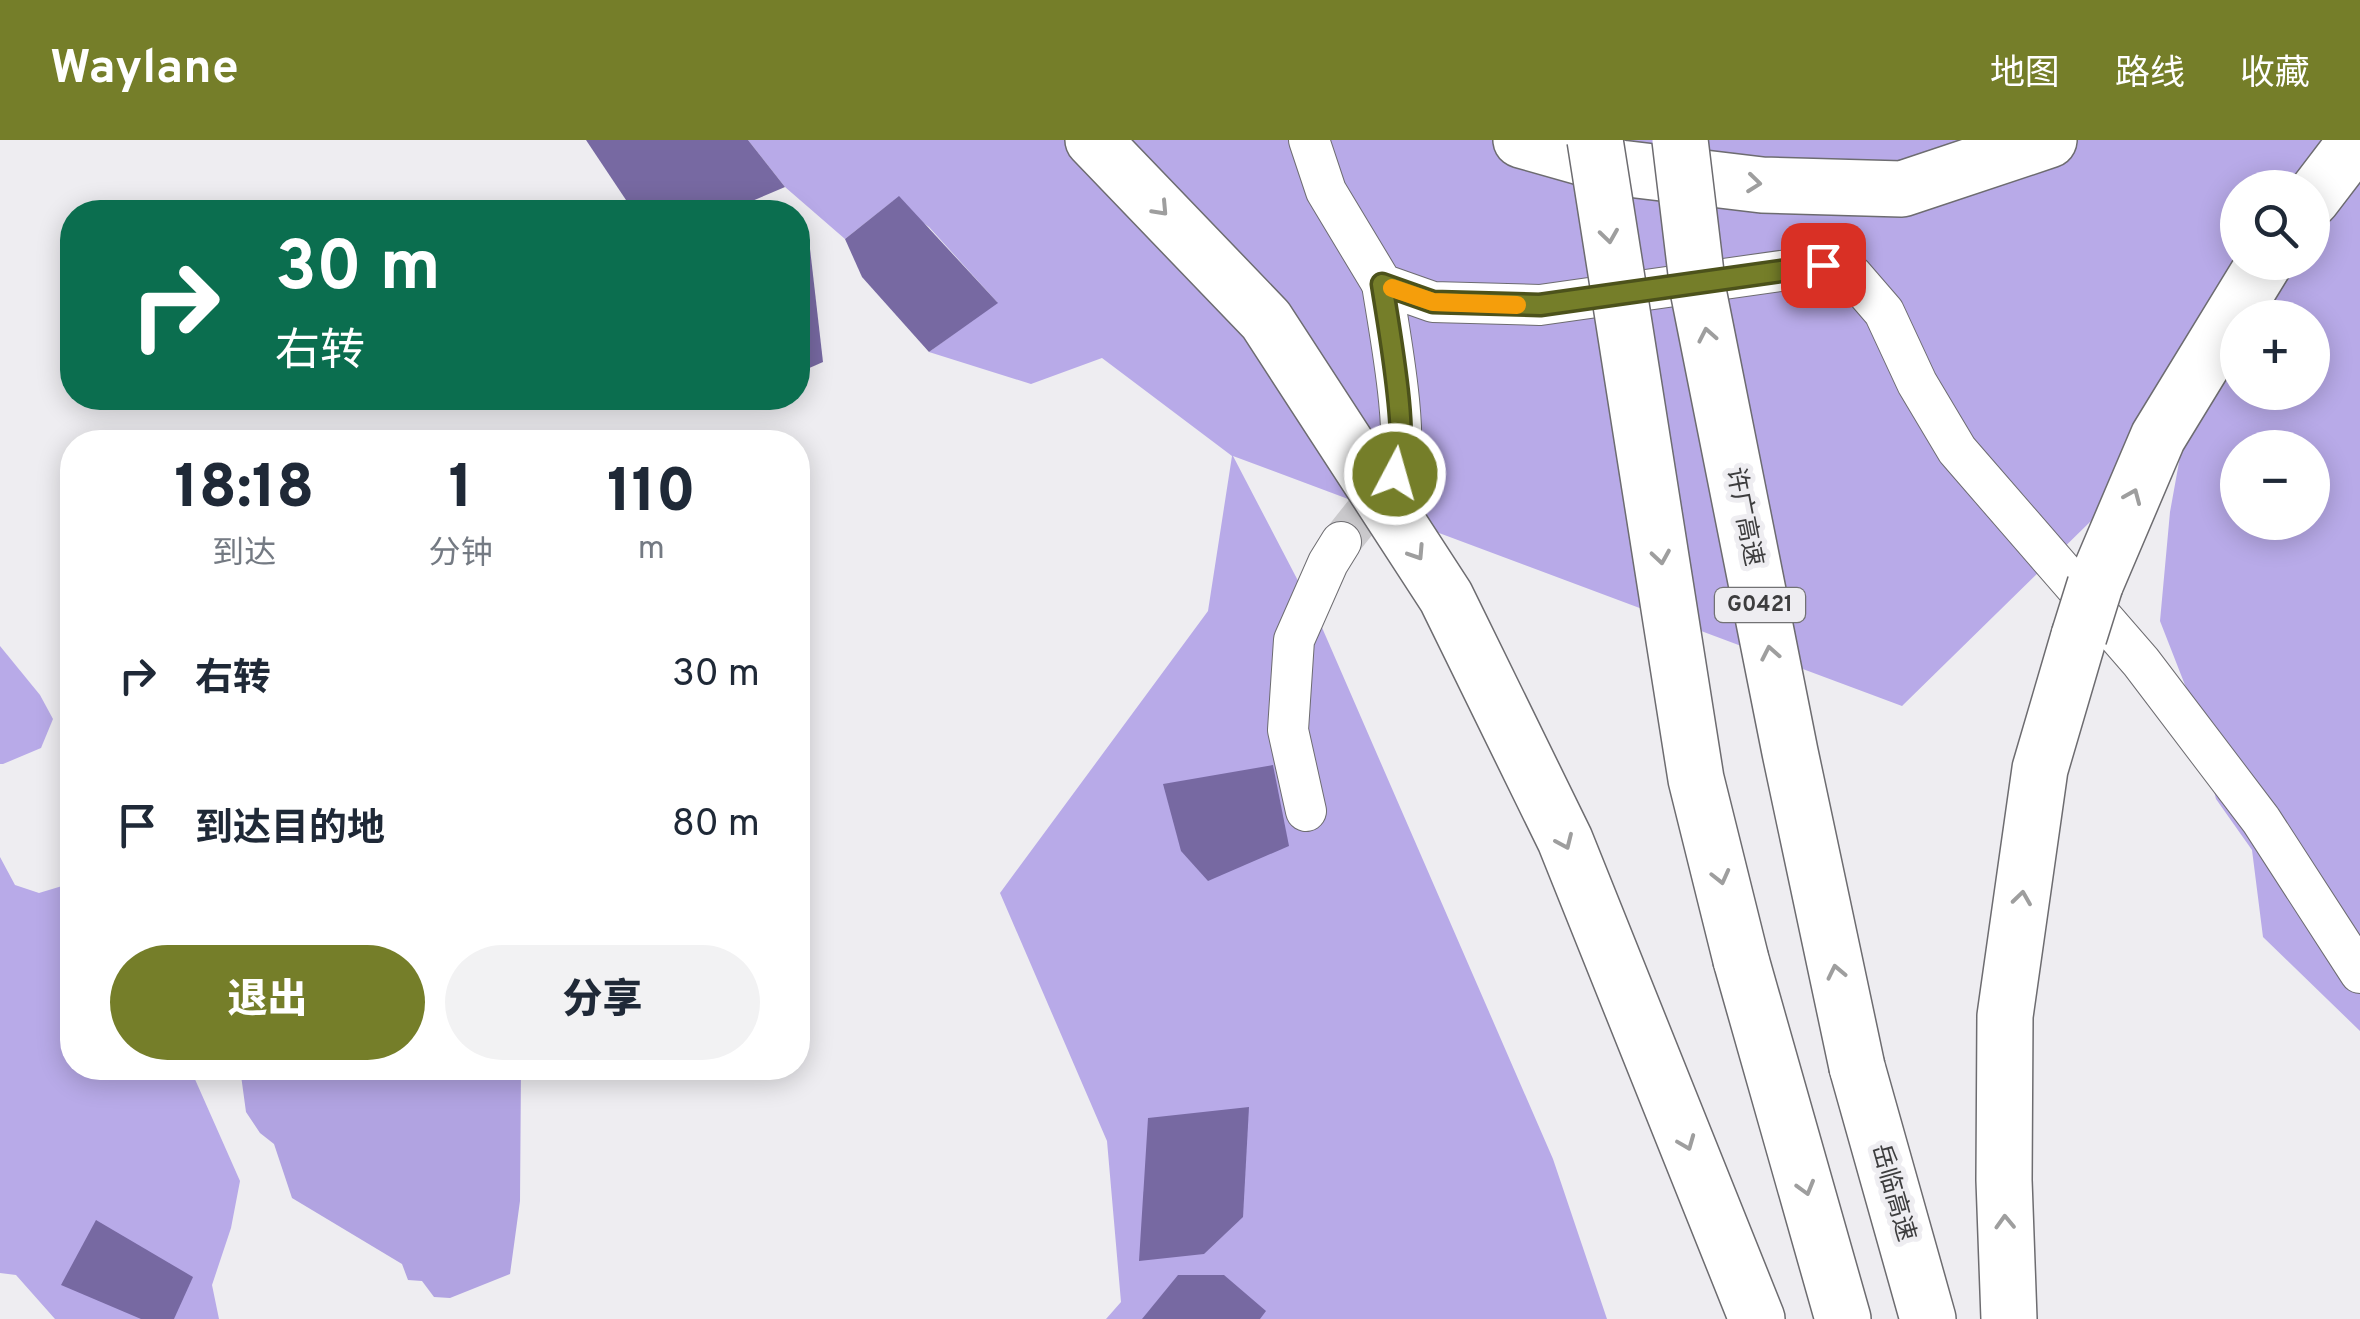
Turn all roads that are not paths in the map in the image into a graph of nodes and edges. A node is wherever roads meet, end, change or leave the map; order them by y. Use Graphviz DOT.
graph roads {
  1 [pos="1092,140"];
  2 [pos="1309,140"];
  3 [pos="1522,140"];
  4 [pos="1595,140"];
  5 [pos="1680,140"];
  6 [pos="2049,140"];
  7 [pos="2356,140"];
  8 [pos="2330,175"];
  9 [pos="2254,280"];
  10 [pos="1382,284"];
  11 [pos="1395,474"];
  12 [pos="1341,542"];
  13 [pos="1306,811"];
  14 [pos="2360,974"];
  15 [pos="1856,1067"];
  16 [pos="1757,1319"];
  17 [pos="1843,1319"];
  18 [pos="1928,1319"];
  19 [pos="2009,1319"];
  1 -- 16 [label="highway, one-way"];
  2 -- 10 [label="lane"];
  3 -- 6 [label="highway, one-way"];
  4 -- 17 [label="highway, one-way, bridge"];
  15 -- 5 [label="highway, 许广高速 / G0421, one-way, bridge"];
  7 -- 8 [label="highway"];
  19 -- 9 [label="highway, one-way"];
  10 -- 11 [label="lane"];
  10 -- 14 [label="lane"];
  12 -- 13 [label="lane"];
  15 -- 18 [label="highway, 岳临高速 / G0421"];
}
